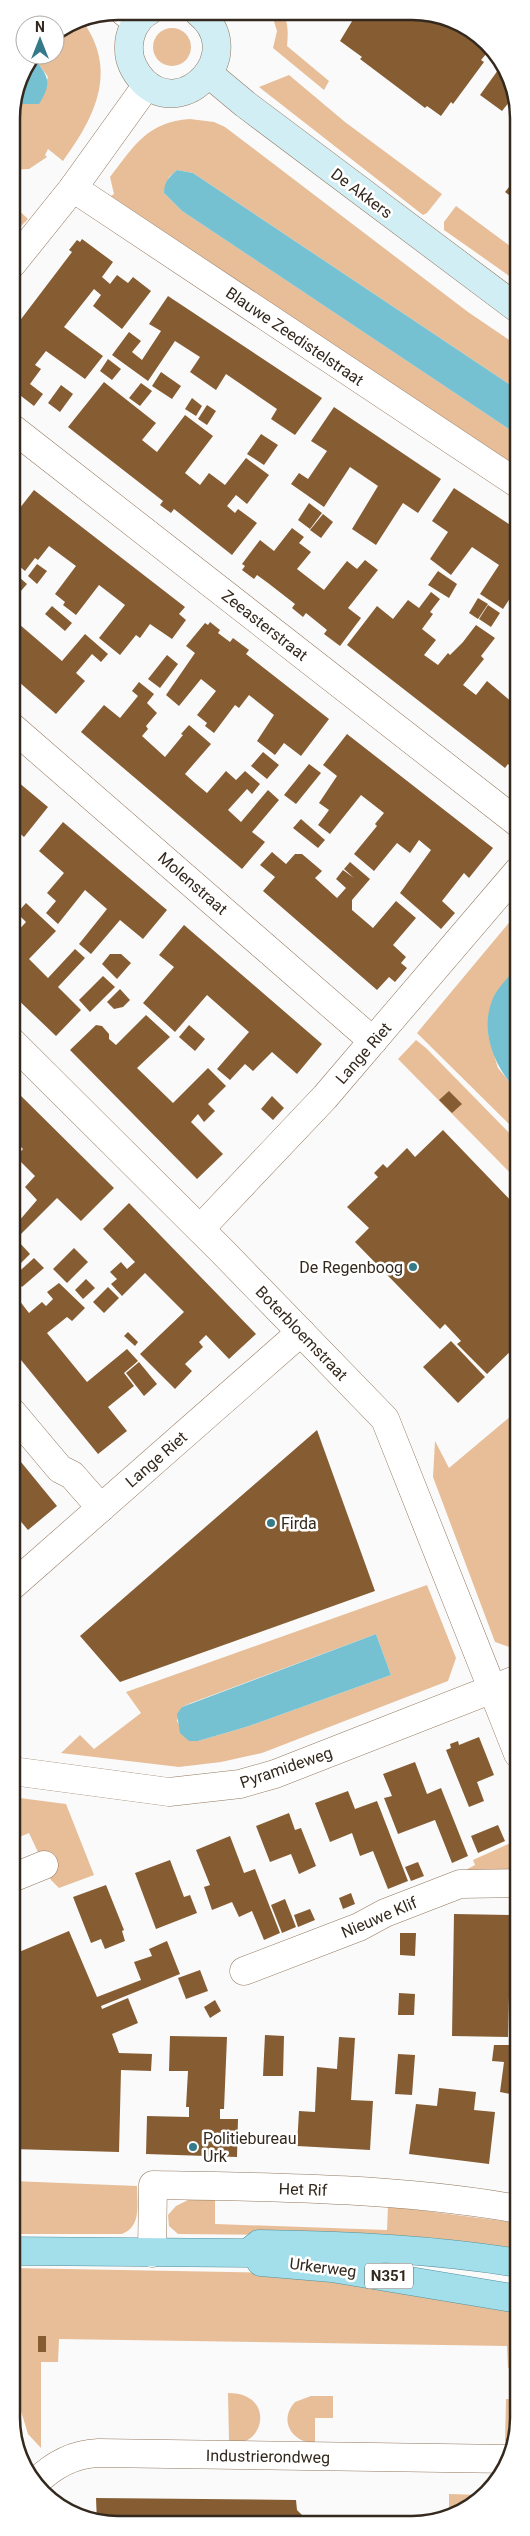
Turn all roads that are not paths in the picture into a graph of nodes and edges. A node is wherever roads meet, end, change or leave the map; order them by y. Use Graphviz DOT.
graph roads {
  1 [pos="135,20"];
  2 [pos="207,20"];
  3 [pos="209,74"];
  4 [pos="147,85"];
  5 [pos="73,188"];
  6 [pos="20,254"];
  7 [pos="510,304"];
  8 [pos="20,434"];
  9 [pos="510,479"];
  10 [pos="20,734"];
  11 [pos="510,817"];
  12 [pos="510,880"];
  13 [pos="373,1041"];
  14 [pos="20,1050"];
  15 [pos="200,1229"];
  16 [pos="301,1332"];
  17 [pos="20,1422"];
  18 [pos="101,1508"];
  19 [pos="20,1579"];
  20 [pos="510,1683"];
  21 [pos="493,1690"];
  22 [pos="510,1734"];
  23 [pos="20,1772"];
  24 [pos="44,1865"];
  25 [pos="20,1875"];
  26 [pos="510,1883"];
  27 [pos="244,1971"];
  28 [pos="510,2208"];
  29 [pos="20,2251"];
  30 [pos="152,2252"];
  31 [pos="248,2252"];
  32 [pos="510,2262"];
  33 [pos="510,2298"];
  34 [pos="501,2459"];
  35 [pos="40,2478"];
  1 -- 4 [label="street"];
  2 -- 3 [label="street"];
  3 -- 4 [label="street"];
  3 -- 7 [label="street, De Akkers"];
  4 -- 5 [label="street"];
  5 -- 6 [label="street"];
  5 -- 9 [label="street, Blauwe Zeedistelstraat"];
  8 -- 11 [label="street, Zeeasterstraat"];
  10 -- 13 [label="street, Molenstraat"];
  12 -- 13 [label="street, Lange Riet"];
  13 -- 15 [label="street, Lange Riet"];
  14 -- 15 [label="street, Boterbloemstraat"];
  15 -- 16 [label="street, Boterbloemstraat"];
  16 -- 18 [label="street, Lange Riet"];
  16 -- 21 [label="street, Boterbloemstraat"];
  17 -- 18 [label="street"];
  18 -- 19 [label="street, Lange Riet"];
  20 -- 21 [label="street, Pyramideweg"];
  21 -- 22 [label="street"];
  21 -- 23 [label="street, Pyramideweg"];
  24 -- 25 [label="street"];
  26 -- 27 [label="street, Nieuwe Klif"];
  28 -- 30 [label="street, Het Rif"];
  29 -- 30 [label="main road, Urkerweg / N351"];
  30 -- 31 [label="main road, Urkerweg / N351"];
  31 -- 32 [label="main road, Urkerweg / N351"];
  31 -- 33 [label="main road, Urkerweg / N351"];
  34 -- 35 [label="street, Industrierondweg"];
}
